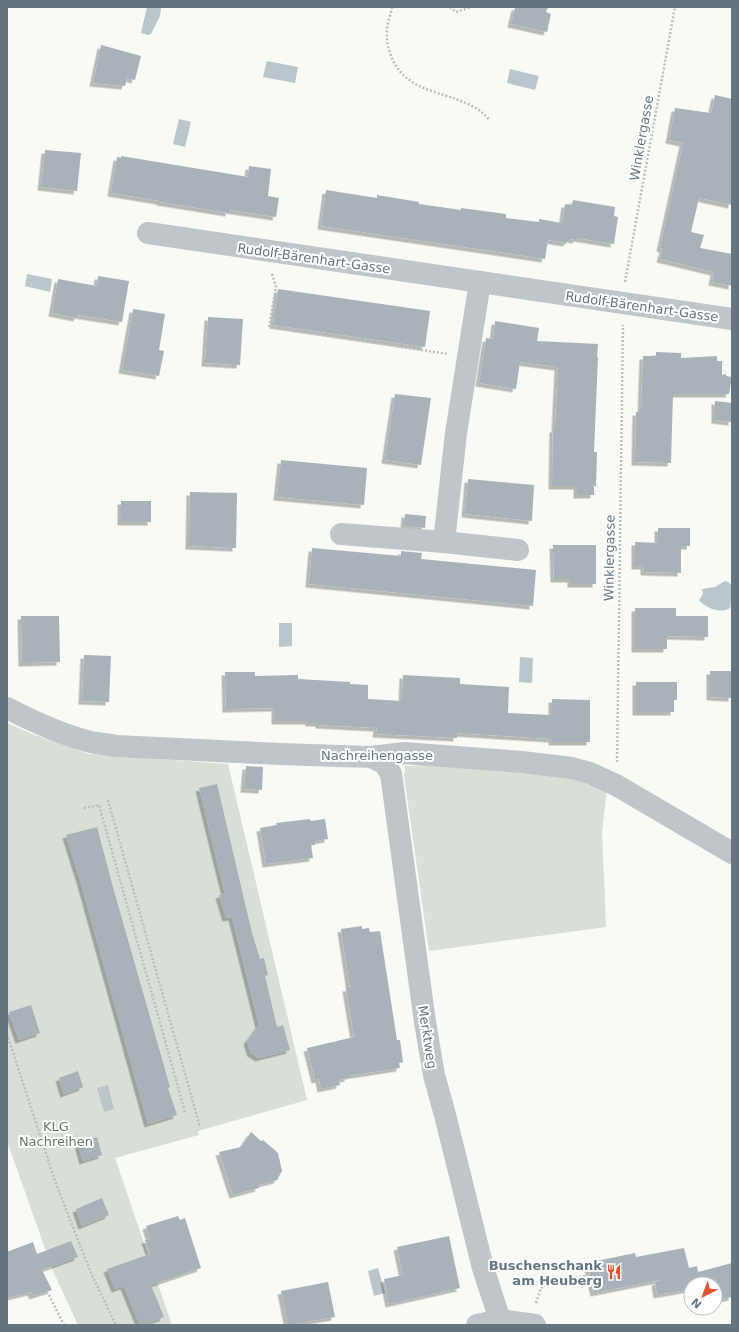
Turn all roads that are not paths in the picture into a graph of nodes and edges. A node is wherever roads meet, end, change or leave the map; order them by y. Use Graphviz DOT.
graph roads {
  1 [pos="148,233"];
  2 [pos="480,282"];
  3 [pos="732,319"];
  4 [pos="341,534"];
  5 [pos="444,542"];
  6 [pos="518,550"];
  7 [pos="7,708"];
  8 [pos="372,757"];
  9 [pos="732,853"];
  10 [pos="485,1323"];
  11 [pos="532,1325"];
  1 -- 2 [label="street, Rudolf-Bärenhart-Gasse"];
  2 -- 3 [label="street, Rudolf-Bärenhart-Gasse"];
  2 -- 5 [label="street"];
  4 -- 5 [label="street"];
  5 -- 6 [label="street"];
  7 -- 8 [label="street, Nachreihengasse"];
  8 -- 9 [label="street, Nachreihengasse"];
  8 -- 10 [label="street, Merktweg"];
  10 -- 11 [label="street"];
}
